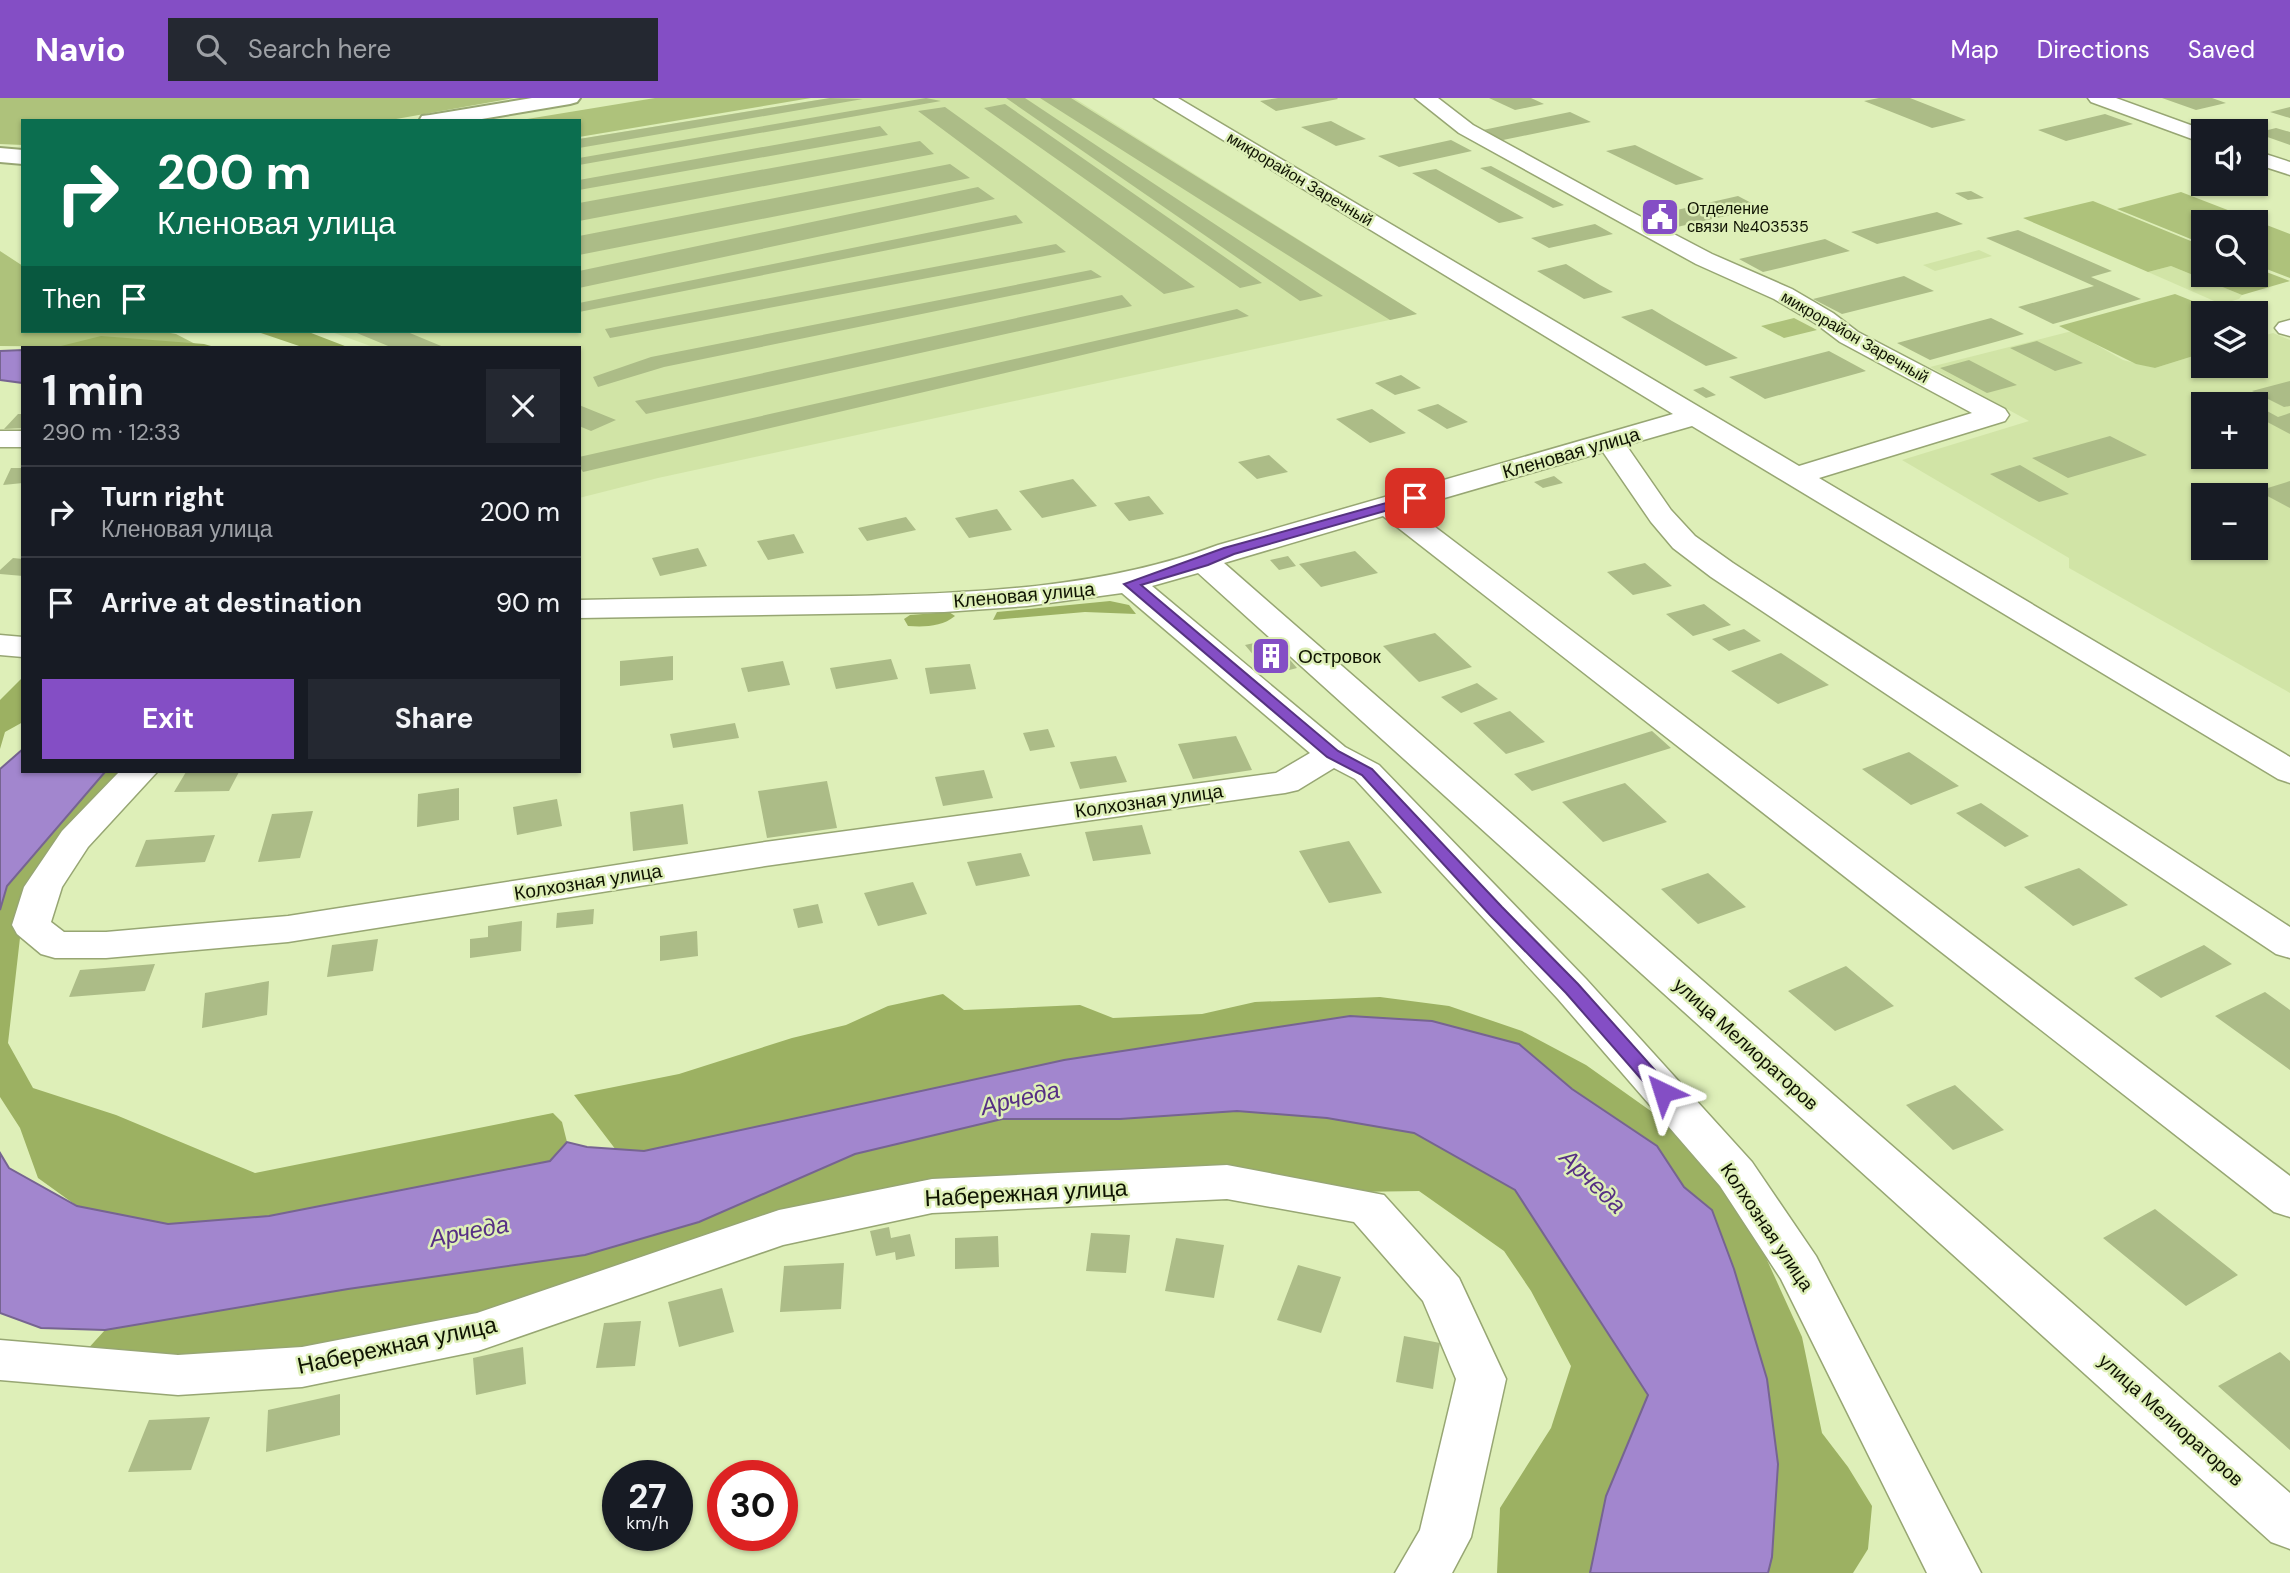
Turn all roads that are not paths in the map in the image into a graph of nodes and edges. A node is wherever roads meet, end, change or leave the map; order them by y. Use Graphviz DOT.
graph roads {
  1 [pos="570,98"];
  2 [pos="1164,98"];
  3 [pos="1425,98"];
  4 [pos="2098,98"];
  5 [pos="442,119"];
  6 [pos="2191,133"];
  7 [pos="0,155"];
  8 [pos="21,156"];
  9 [pos="2268,161"];
  10 [pos="2290,169"];
  11 [pos="1696,416"];
  12 [pos="0,439"];
  13 [pos="21,439"];
  14 [pos="1610,442"];
  15 [pos="1796,476"];
  16 [pos="1389,506"];
  17 [pos="1204,562"];
  18 [pos="1131,584"];
  19 [pos="581,609"];
  20 [pos="0,645"];
  21 [pos="21,647"];
  22 [pos="1333,754"];
  23 [pos="2290,772"];
  24 [pos="138,773"];
  25 [pos="2290,945"];
  26 [pos="2290,1200"];
  27 [pos="0,1360"];
  28 [pos="2290,1526"];
  29 [pos="1422,1573"];
  30 [pos="1954,1573"];
  1 -- 5 [label="main road"];
  2 -- 11 [label="street, микрорайон Заречный"];
  3 -- 15 [label="street, микрорайон Заречный"];
  4 -- 6 [label="street"];
  7 -- 8 [label="main road"];
  9 -- 10 [label="street"];
  11 -- 14 [label="street, Кленовая улица"];
  11 -- 15 [label="street, микрорайон Заречный"];
  12 -- 13 [label="street"];
  14 -- 16 [label="street, Кленовая улица"];
  14 -- 25 [label="street"];
  15 -- 23 [label="street, микрорайон Заречный"];
  16 -- 17 [label="street, Кленовая улица"];
  16 -- 26 [label="street"];
  17 -- 18 [label="street, Кленовая улица"];
  17 -- 28 [label="street, улица Мелиораторов"];
  18 -- 19 [label="street, Кленовая улица"];
  18 -- 22 [label="street, Колхозная улица"];
  20 -- 21 [label="street"];
  22 -- 24 [label="street, Колхозная улица"];
  22 -- 30 [label="street, Колхозная улица"];
  27 -- 29 [label="street, Набережная улица"];
}
